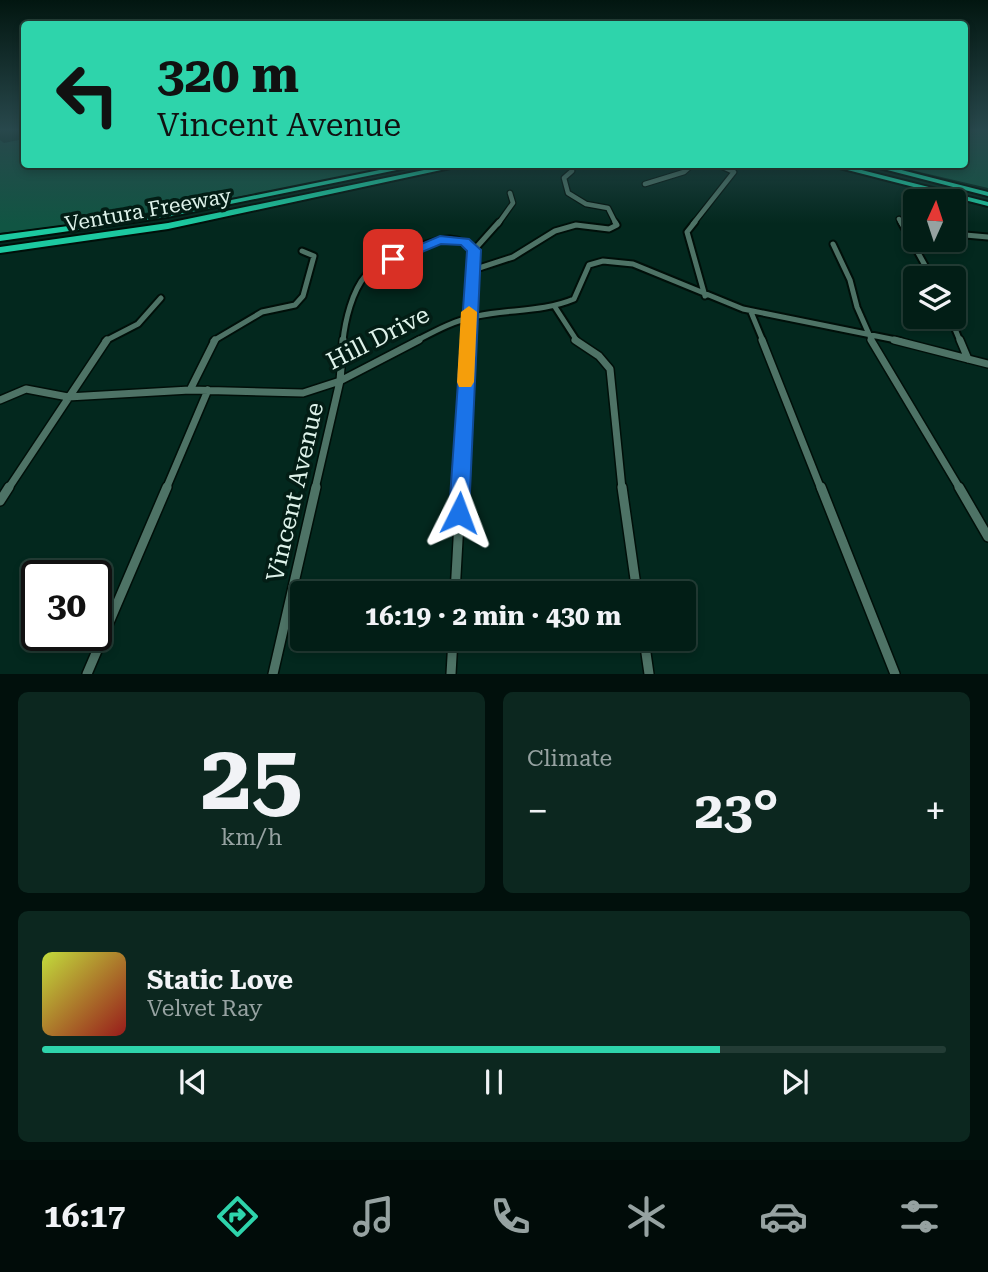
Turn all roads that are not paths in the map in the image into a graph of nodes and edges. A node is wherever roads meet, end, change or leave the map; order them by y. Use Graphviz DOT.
graph roads {
  1 [pos="405,168"];
  2 [pos="433,168"];
  3 [pos="448,168"];
  4 [pos="689,168"];
  5 [pos="725,168"];
  6 [pos="845,168"];
  7 [pos="858,168"];
  8 [pos="871,168"];
  9 [pos="881,168"];
  10 [pos="572,171"];
  11 [pos="645,184"];
  12 [pos="510,193"];
  13 [pos="988,199"];
  14 [pos="899,219"];
  15 [pos="903,227"];
  16 [pos="966,234"];
  17 [pos="988,237"];
  18 [pos="0,244"];
  19 [pos="833,244"];
  20 [pos="302,250"];
  21 [pos="474,250"];
  22 [pos="472,270"];
  23 [pos="705,296"];
  24 [pos="161,298"];
  25 [pos="555,307"];
  26 [pos="751,312"];
  27 [pos="468,319"];
  28 [pos="955,329"];
  29 [pos="868,334"];
  30 [pos="968,359"];
  31 [pos="988,364"];
  32 [pos="340,382"];
  33 [pos="190,390"];
  34 [pos="208,390"];
  35 [pos="68,397"];
  36 [pos="0,400"];
  37 [pos="0,501"];
  38 [pos="988,537"];
  39 [pos="456,581"];
  40 [pos="635,581"];
  41 [pos="452,651"];
  42 [pos="646,651"];
  43 [pos="87,674"];
  44 [pos="273,674"];
  45 [pos="451,674"];
  46 [pos="649,674"];
  47 [pos="894,674"];
  1 -- 18 [label="highway"];
  2 -- 18 [label="highway"];
  3 -- 18 [label="highway, Ventura Freeway"];
  4 -- 11 [label="street"];
  5 -- 23 [label="street"];
  6 -- 13 [label="highway"];
  7 -- 13 [label="highway"];
  8 -- 13 [label="highway"];
  9 -- 13 [label="highway"];
  10 -- 22 [label="street"];
  12 -- 21 [label="street"];
  14 -- 15 [label="street"];
  16 -- 17 [label="street"];
  19 -- 29 [label="street"];
  20 -- 33 [label="street"];
  21 -- 22 [label="street"];
  21 -- 32 [label="street, Vincent Avenue"];
  22 -- 27 [label="street"];
  23 -- 25 [label="street"];
  23 -- 26 [label="street"];
  24 -- 35 [label="street"];
  25 -- 27 [label="street, Hill Drive"];
  25 -- 40 [label="street"];
  26 -- 29 [label="street"];
  26 -- 47 [label="street"];
  27 -- 32 [label="street, Hill Drive"];
  27 -- 39 [label="street"];
  28 -- 30 [label="street"];
  29 -- 30 [label="street"];
  29 -- 38 [label="street"];
  30 -- 31 [label="street"];
  32 -- 34 [label="street, Hill Drive"];
  32 -- 44 [label="street, Vincent Avenue"];
  33 -- 34 [label="street, Hill Drive"];
  33 -- 35 [label="street, Hill Drive"];
  34 -- 43 [label="street"];
  35 -- 36 [label="street, Hill Drive"];
  35 -- 37 [label="street"];
  41 -- 45 [label="street"];
  42 -- 46 [label="street"];
}
